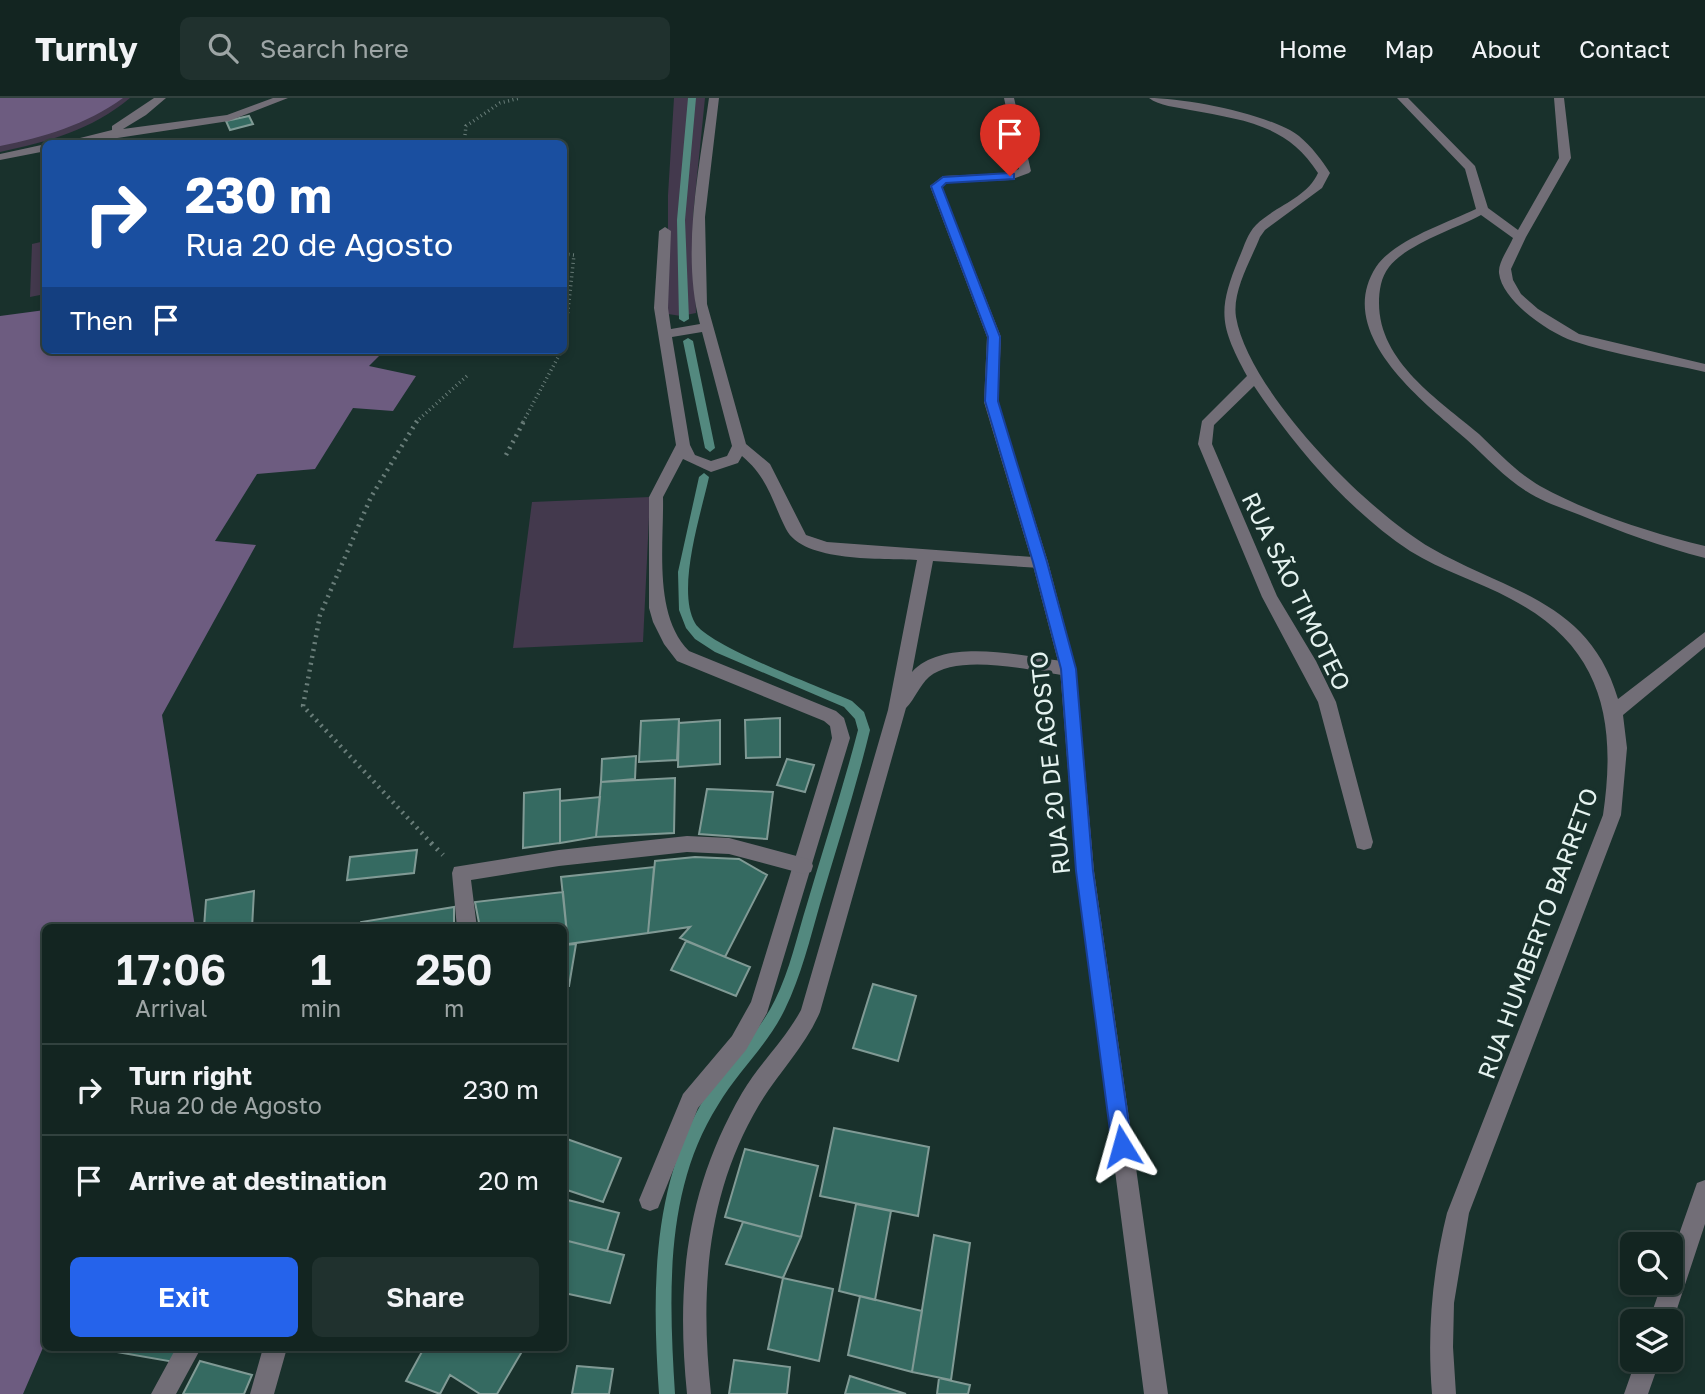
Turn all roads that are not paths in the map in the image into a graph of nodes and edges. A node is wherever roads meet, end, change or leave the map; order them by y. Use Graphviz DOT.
graph roads {
  1 [pos="161,98"];
  2 [pos="283,98"];
  3 [pos="714,98"];
  4 [pos="1009,98"];
  5 [pos="1154,98"];
  6 [pos="1402,98"];
  7 [pos="1559,98"];
  8 [pos="100,135"];
  9 [pos="78,140"];
  10 [pos="42,148"];
  11 [pos="0,157"];
  12 [pos="1482,210"];
  13 [pos="665,231"];
  14 [pos="1520,237"];
  15 [pos="707,327"];
  16 [pos="663,334"];
  17 [pos="1705,368"];
  18 [pos="1253,378"];
  19 [pos="683,445"];
  20 [pos="739,446"];
  21 [pos="1705,552"];
  22 [pos="926,556"];
  23 [pos="1040,562"];
  24 [pos="1705,638"];
  25 [pos="1068,669"];
  26 [pos="897,710"];
  27 [pos="1615,711"];
  28 [pos="1364,842"];
  29 [pos="804,866"];
  30 [pos="467,924"];
  31 [pos="1705,1191"];
  32 [pos="650,1200"];
  33 [pos="1665,1309"];
  34 [pos="187,1351"];
  35 [pos="274,1351"];
  36 [pos="1644,1372"];
  37 [pos="163,1394"];
  38 [pos="262,1394"];
  39 [pos="699,1394"];
  40 [pos="1156,1394"];
  41 [pos="1444,1394"];
  42 [pos="1636,1394"];
  1 -- 8 [label="street"];
  2 -- 8 [label="street"];
  3 -- 15 [label="street"];
  4 -- 23 [label="street, RUA 20 DE AGOSTO"];
  5 -- 18 [label="street, RUA HUMBERTO BARRETO"];
  6 -- 12 [label="street"];
  7 -- 14 [label="street"];
  8 -- 9 [label="street"];
  10 -- 11 [label="street"];
  12 -- 14 [label="street"];
  12 -- 21 [label="street"];
  13 -- 16 [label="street"];
  14 -- 17 [label="street"];
  15 -- 16 [label="street"];
  15 -- 20 [label="street"];
  16 -- 19 [label="street"];
  18 -- 27 [label="street, RUA HUMBERTO BARRETO"];
  18 -- 28 [label="street, RUA SÃO TIMOTEO"];
  19 -- 20 [label="street"];
  19 -- 29 [label="street"];
  20 -- 22 [label="street"];
  22 -- 23 [label="street"];
  22 -- 26 [label="street"];
  23 -- 25 [label="street, RUA 20 DE AGOSTO"];
  24 -- 27 [label="street"];
  25 -- 26 [label="street"];
  25 -- 40 [label="street, RUA 20 DE AGOSTO"];
  26 -- 39 [label="street"];
  27 -- 41 [label="street, RUA HUMBERTO BARRETO"];
  29 -- 30 [label="street"];
  29 -- 32 [label="street"];
  31 -- 33 [label="street"];
  34 -- 37 [label="street"];
  35 -- 38 [label="street"];
  36 -- 42 [label="street"];
}
